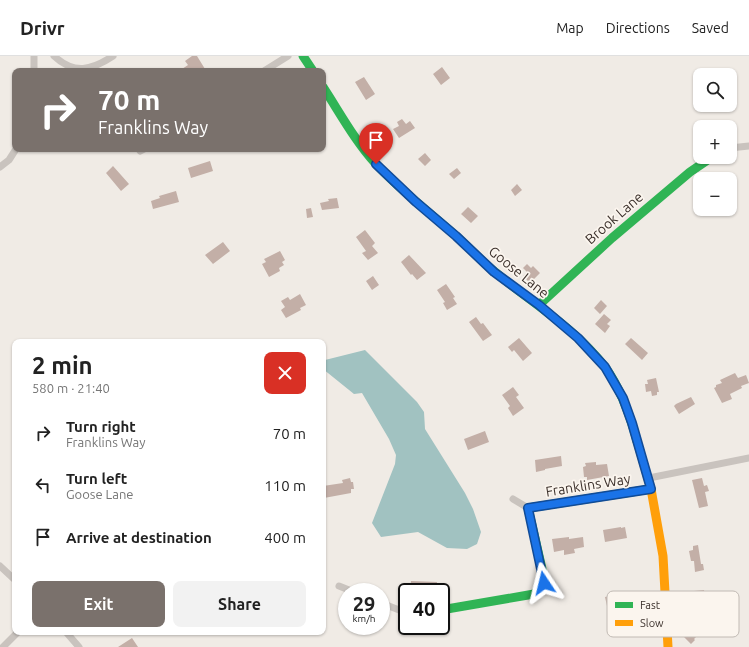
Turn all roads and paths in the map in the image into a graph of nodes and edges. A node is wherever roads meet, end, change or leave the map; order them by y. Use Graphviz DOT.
graph roads {
  1 [pos="34,56"];
  2 [pos="54,56"];
  3 [pos="113,56"];
  4 [pos="288,56"];
  5 [pos="304,56"];
  6 [pos="34,68"];
  7 [pos="76,68"];
  8 [pos="91,68"];
  9 [pos="269,68"];
  10 [pos="311,68"];
  11 [pos="326,92"];
  12 [pos="749,146"];
  13 [pos="737,147"];
  14 [pos="14,152"];
  15 [pos="702,164"];
  16 [pos="0,167"];
  17 [pos="539,305"];
  18 [pos="749,458"];
  19 [pos="649,478"];
  20 [pos="651,489"];
  21 [pos="513,499"];
  22 [pos="528,508"];
  23 [pos="0,566"];
  24 [pos="12,577"];
  25 [pos="665,591"];
  26 [pos="450,608"];
  27 [pos="15,635"];
  28 [pos="69,635"];
  29 [pos="667,637"];
  30 [pos="3,647"];
  31 [pos="79,647"];
  32 [pos="668,647"];
  1 -- 6 [label="street"];
  2 -- 7 [label="street"];
  3 -- 8 [label="street"];
  4 -- 9 [label="street"];
  5 -- 10 [label="street"];
  11 -- 17 [label="street, Goose Lane"];
  12 -- 13 [label="street"];
  14 -- 16 [label="street"];
  15 -- 17 [label="street, Brook Lane"];
  17 -- 19 [label="street, Goose Lane"];
  18 -- 19 [label="street"];
  19 -- 20 [label="street, Goose Lane"];
  20 -- 22 [label="street, Franklins Way"];
  20 -- 25 [label="street, Goose Lane"];
  21 -- 22 [label="street, Franklins Way"];
  22 -- 26 [label="street, Franklins Way"];
  23 -- 24 [label="street"];
  27 -- 30 [label="street"];
  28 -- 31 [label="street"];
  29 -- 32 [label="street, Goose Lane"];
}
